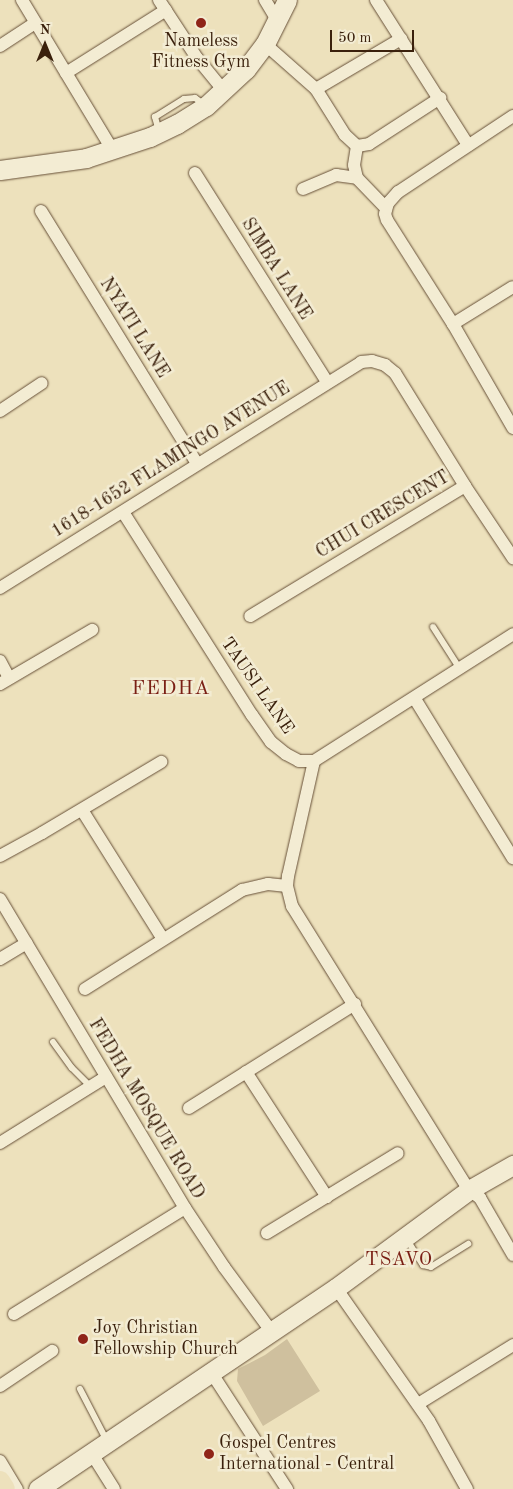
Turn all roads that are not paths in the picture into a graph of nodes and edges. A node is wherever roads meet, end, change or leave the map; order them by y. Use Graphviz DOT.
graph roads {
  1 [pos="22,0"];
  2 [pos="264,0"];
  3 [pos="287,0"];
  4 [pos="376,0"];
  5 [pos="162,5"];
  6 [pos="277,20"];
  7 [pos="35,24"];
  8 [pos="402,39"];
  9 [pos="265,44"];
  10 [pos="0,46"];
  11 [pos="66,73"];
  12 [pos="316,89"];
  13 [pos="224,91"];
  14 [pos="440,98"];
  15 [pos="513,116"];
  16 [pos="468,145"];
  17 [pos="357,146"];
  18 [pos="113,150"];
  19 [pos="0,170"];
  20 [pos="195,173"];
  21 [pos="357,178"];
  22 [pos="303,189"];
  23 [pos="386,208"];
  24 [pos="41,211"];
  25 [pos="513,287"];
  26 [pos="453,324"];
  27 [pos="361,362"];
  28 [pos="326,382"];
  29 [pos="42,383"];
  30 [pos="0,411"];
  31 [pos="513,428"];
  32 [pos="197,464"];
  33 [pos="465,486"];
  34 [pos="123,512"];
  35 [pos="513,558"];
  36 [pos="0,588"];
  37 [pos="250,616"];
  38 [pos="433,627"];
  39 [pos="92,630"];
  40 [pos="513,634"];
  41 [pos="0,661"];
  42 [pos="460,668"];
  43 [pos="5,681"];
  44 [pos="415,699"];
  45 [pos="314,761"];
  46 [pos="161,762"];
  47 [pos="82,810"];
  48 [pos="0,856"];
  49 [pos="513,858"];
  50 [pos="287,886"];
  51 [pos="0,899"];
  52 [pos="163,939"];
  53 [pos="27,943"];
  54 [pos="0,959"];
  55 [pos="85,989"];
  56 [pos="355,1004"];
  57 [pos="53,1042"];
  58 [pos="246,1072"];
  59 [pos="106,1077"];
  60 [pos="91,1086"];
  61 [pos="189,1108"];
  62 [pos="0,1143"];
  63 [pos="398,1153"];
  64 [pos="513,1165"];
  65 [pos="470,1190"];
  66 [pos="328,1197"];
  67 [pos="185,1208"];
  68 [pos="267,1233"];
  69 [pos="405,1237"];
  70 [pos="468,1244"];
  71 [pos="513,1255"];
  72 [pos="336,1288"];
  73 [pos="14,1314"];
  74 [pos="271,1330"];
  75 [pos="513,1345"];
  76 [pos="52,1351"];
  77 [pos="211,1372"];
  78 [pos="0,1386"];
  79 [pos="80,1389"];
  80 [pos="418,1404"];
  81 [pos="100,1448"];
  82 [pos="0,1461"];
  83 [pos="0,1481"];
  84 [pos="5,1489"];
  85 [pos="18,1489"];
  86 [pos="38,1489"];
  87 [pos="114,1489"];
  88 [pos="287,1489"];
  89 [pos="466,1489"];
  1 -- 7 [label="street"];
  2 -- 6 [label="street"];
  3 -- 6 [label="street"];
  4 -- 8 [label="street"];
  5 -- 11 [label="street"];
  5 -- 13 [label="street"];
  6 -- 9 [label="street"];
  7 -- 10 [label="street"];
  7 -- 11 [label="street"];
  8 -- 12 [label="street"];
  8 -- 14 [label="street"];
  9 -- 12 [label="street"];
  9 -- 13 [label="street"];
  11 -- 18 [label="street"];
  12 -- 17 [label="street"];
  13 -- 18 [label="street"];
  14 -- 16 [label="street"];
  14 -- 17 [label="street"];
  15 -- 16 [label="street"];
  16 -- 23 [label="street"];
  17 -- 21 [label="street"];
  18 -- 19 [label="street"];
  20 -- 28 [label="street, SIMBA LANE"];
  21 -- 22 [label="street"];
  21 -- 23 [label="street"];
  23 -- 26 [label="street"];
  24 -- 32 [label="street, NYATI LANE"];
  25 -- 26 [label="street"];
  26 -- 31 [label="street"];
  27 -- 28 [label="street, 1618-1652 FLAMINGO AVENUE"];
  27 -- 33 [label="street, CHUI CRESCENT"];
  28 -- 32 [label="street, 1618-1652 FLAMINGO AVENUE"];
  29 -- 30 [label="street"];
  32 -- 34 [label="street, 1618-1652 FLAMINGO AVENUE"];
  33 -- 35 [label="street"];
  33 -- 37 [label="street, CHUI CRESCENT"];
  34 -- 36 [label="street, 1618-1652 FLAMINGO AVENUE"];
  34 -- 45 [label="street, TAUSI LANE"];
  38 -- 42 [label="lane"];
  39 -- 43 [label="street"];
  40 -- 42 [label="street"];
  41 -- 43 [label="street"];
  42 -- 44 [label="street"];
  44 -- 45 [label="street"];
  44 -- 49 [label="street"];
  45 -- 50 [label="street"];
  46 -- 47 [label="street"];
  47 -- 48 [label="street"];
  47 -- 52 [label="street"];
  50 -- 52 [label="street"];
  50 -- 56 [label="street"];
  51 -- 53 [label="street, FEDHA MOSQUE ROAD"];
  52 -- 55 [label="street"];
  53 -- 54 [label="street"];
  53 -- 59 [label="street, FEDHA MOSQUE ROAD"];
  56 -- 58 [label="street"];
  56 -- 65 [label="street"];
  57 -- 60 [label="lane"];
  58 -- 61 [label="street"];
  58 -- 66 [label="street"];
  59 -- 60 [label="street"];
  59 -- 67 [label="street, FEDHA MOSQUE ROAD"];
  60 -- 62 [label="street"];
  63 -- 66 [label="street"];
  64 -- 65 [label="street"];
  65 -- 69 [label="street"];
  65 -- 71 [label="street"];
  66 -- 68 [label="street"];
  67 -- 73 [label="street"];
  67 -- 74 [label="street, FEDHA MOSQUE ROAD"];
  69 -- 70 [label="lane"];
  69 -- 72 [label="street"];
  72 -- 74 [label="street"];
  72 -- 80 [label="street"];
  74 -- 77 [label="street"];
  75 -- 80 [label="street"];
  76 -- 78 [label="street"];
  77 -- 81 [label="street"];
  77 -- 88 [label="street"];
  79 -- 81 [label="lane"];
  80 -- 89 [label="street"];
  81 -- 86 [label="street"];
  81 -- 87 [label="street"];
  82 -- 85 [label="street"];
  83 -- 84 [label="main road"];
}
